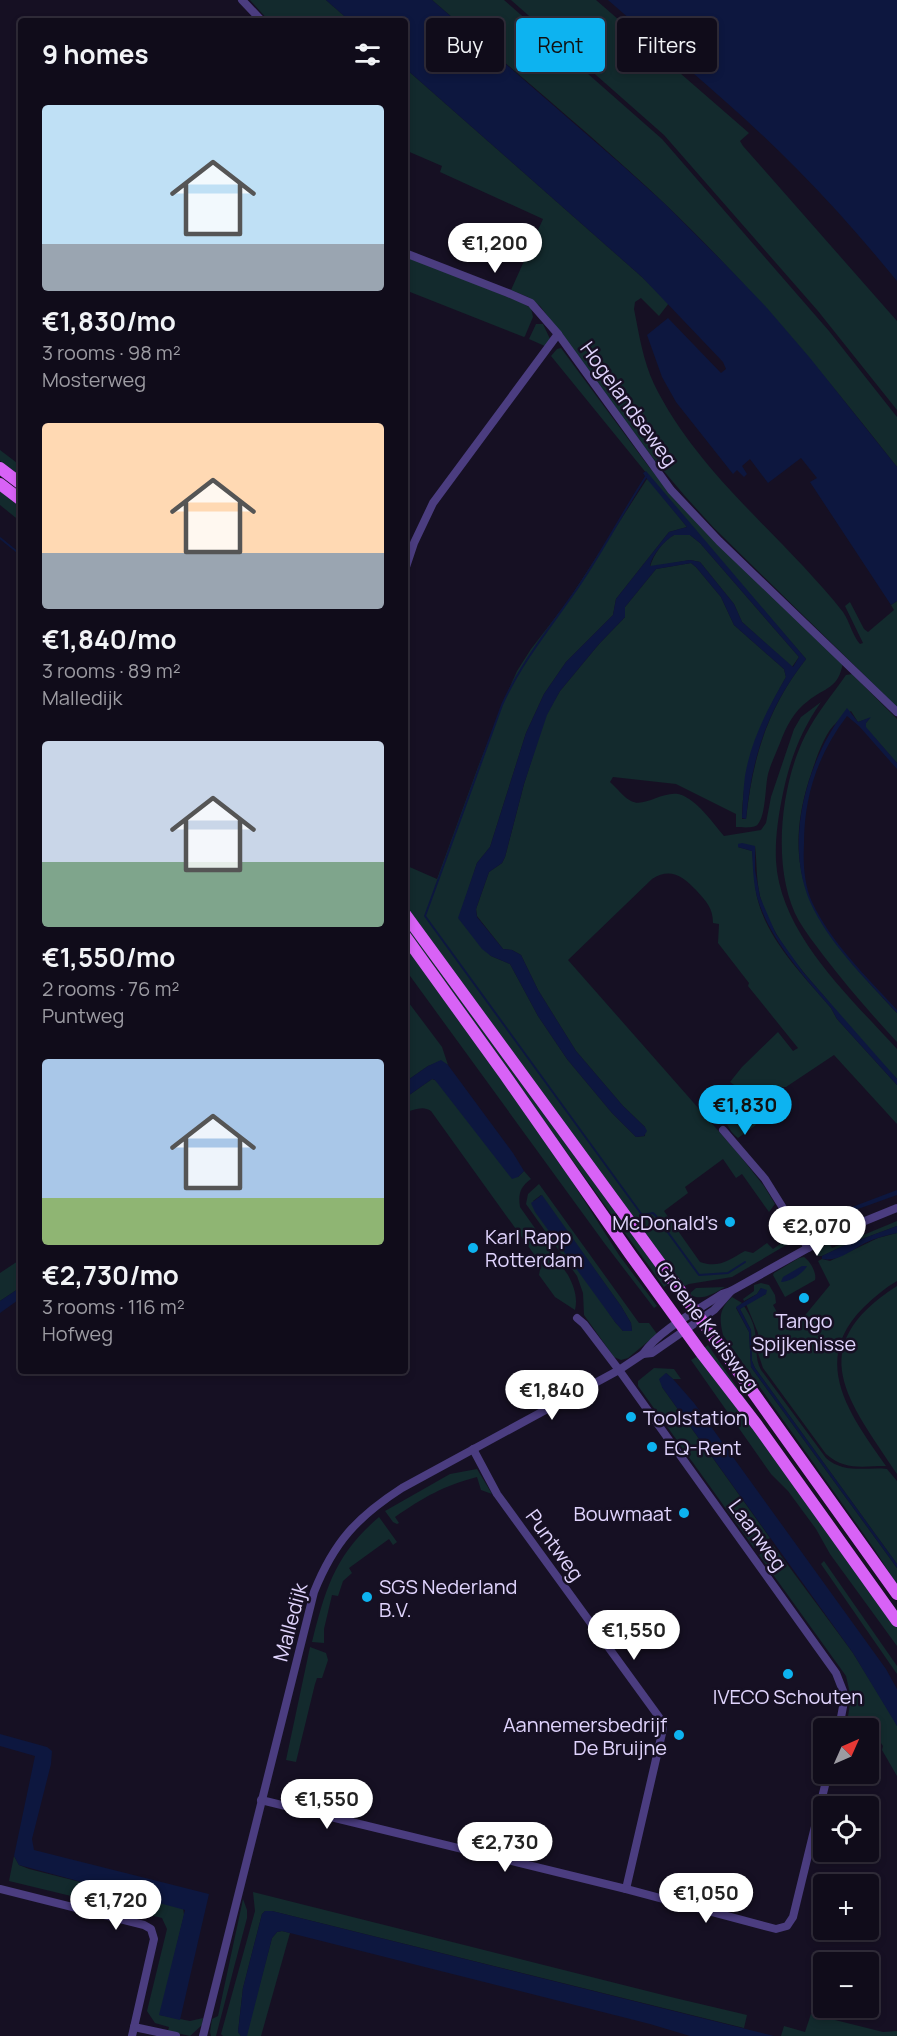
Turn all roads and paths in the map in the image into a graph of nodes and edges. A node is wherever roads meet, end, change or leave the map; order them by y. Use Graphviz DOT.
graph roads {
  1 [pos="242,0"];
  2 [pos="259,18"];
  3 [pos="408,254"];
  4 [pos="558,334"];
  5 [pos="0,468"];
  6 [pos="18,482"];
  7 [pos="0,484"];
  8 [pos="18,498"];
  9 [pos="408,561"];
  10 [pos="897,712"];
  11 [pos="408,918"];
  12 [pos="408,940"];
  13 [pos="723,1130"];
  14 [pos="897,1208"];
  15 [pos="808,1248"];
  16 [pos="698,1315"];
  17 [pos="577,1318"];
  18 [pos="682,1327"];
  19 [pos="619,1370"];
  20 [pos="473,1449"];
  21 [pos="897,1593"];
  22 [pos="897,1621"];
  23 [pos="841,1718"];
  24 [pos="825,1784"];
  25 [pos="261,1800"];
  26 [pos="0,1889"];
  27 [pos="626,1889"];
  28 [pos="133,2032"];
  29 [pos="176,2036"];
  30 [pos="203,2036"];
  1 -- 2 [label="street"];
  3 -- 4 [label="street"];
  4 -- 9 [label="street, Hogelandseweg"];
  4 -- 10 [label="street, Hogelandseweg"];
  5 -- 6 [label="main road"];
  7 -- 8 [label="main road"];
  11 -- 16 [label="main road, Groene Kruisweg"];
  12 -- 18 [label="main road, Groene Kruisweg"];
  13 -- 15 [label="street"];
  14 -- 15 [label="street, Malledijk"];
  15 -- 16 [label="street, Malledijk"];
  16 -- 18 [label="street, Malledijk"];
  16 -- 21 [label="main road, Groene Kruisweg"];
  17 -- 19 [label="street"];
  18 -- 19 [label="street, Malledijk"];
  18 -- 22 [label="main road, Groene Kruisweg"];
  19 -- 20 [label="street, Malledijk"];
  19 -- 23 [label="street, Laanweg"];
  20 -- 25 [label="street, Malledijk"];
  20 -- 27 [label="street, Puntweg"];
  24 -- 27 [label="street"];
  25 -- 27 [label="street"];
  25 -- 30 [label="street, Malledijk"];
  26 -- 28 [label="street"];
  28 -- 29 [label="street"];
}
